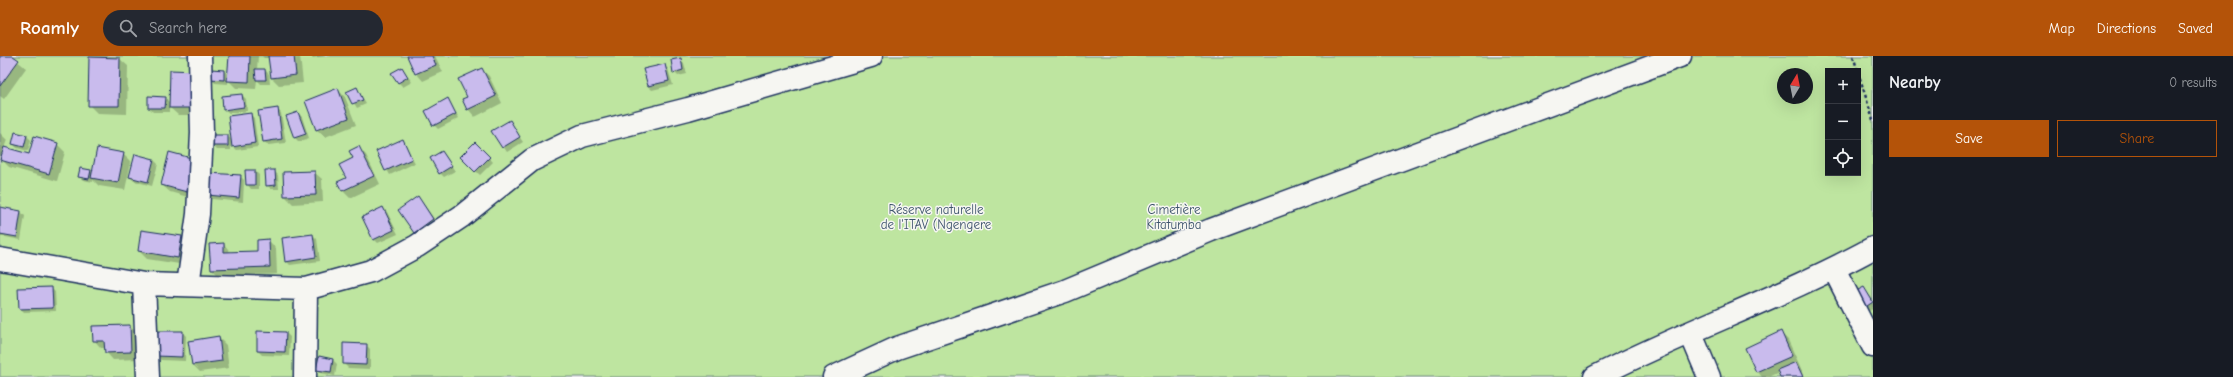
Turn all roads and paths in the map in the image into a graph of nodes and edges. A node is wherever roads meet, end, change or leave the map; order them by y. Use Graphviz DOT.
graph roads {
  1 [pos="200,56"];
  2 [pos="871,56"];
  3 [pos="1680,56"];
  4 [pos="1853,56"];
  5 [pos="800,65"];
  6 [pos="1857,68"];
  7 [pos="1861,81"];
  8 [pos="1873,120"];
  9 [pos="1873,248"];
  10 [pos="0,259"];
  11 [pos="1834,269"];
  12 [pos="144,284"];
  13 [pos="188,285"];
  14 [pos="306,289"];
  15 [pos="1691,334"];
  16 [pos="1873,346"];
  17 [pos="148,377"];
  18 [pos="305,377"];
  19 [pos="834,377"];
  20 [pos="1595,377"];
  21 [pos="1709,377"];
  1 -- 13 [label="street"];
  2 -- 5 [label="street"];
  3 -- 19 [label="street"];
  4 -- 6 [label="path"];
  5 -- 14 [label="street"];
  7 -- 8 [label="path"];
  9 -- 11 [label="street"];
  10 -- 12 [label="street"];
  11 -- 15 [label="street"];
  11 -- 16 [label="street"];
  12 -- 13 [label="street"];
  12 -- 17 [label="street"];
  13 -- 14 [label="street"];
  14 -- 18 [label="street"];
  15 -- 20 [label="street"];
  15 -- 21 [label="street"];
}
